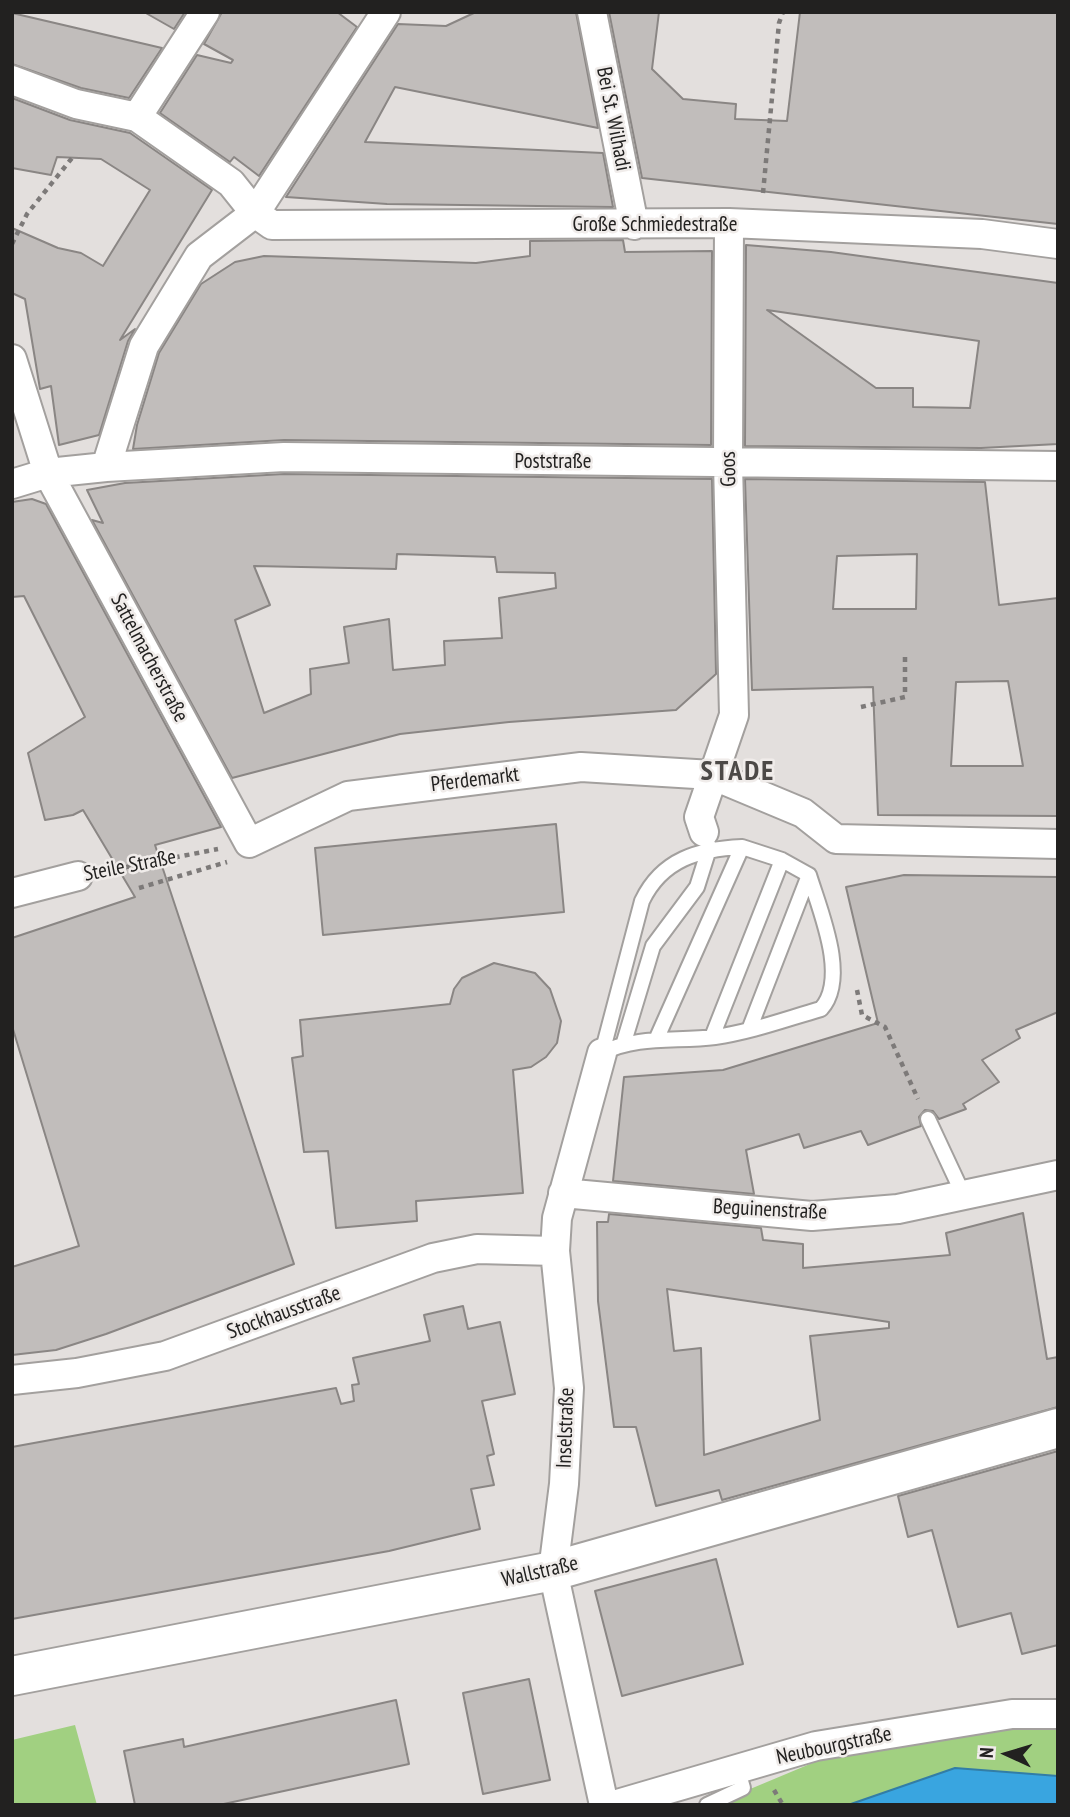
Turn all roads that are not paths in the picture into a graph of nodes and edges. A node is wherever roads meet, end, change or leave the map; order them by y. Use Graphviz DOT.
graph roads {
  1 [pos="205,12"];
  2 [pos="386,12"];
  3 [pos="592,12"];
  4 [pos="12,80"];
  5 [pos="137,117"];
  6 [pos="255,213"];
  7 [pos="729,223"];
  8 [pos="634,225"];
  9 [pos="1058,244"];
  10 [pos="12,359"];
  11 [pos="728,463"];
  12 [pos="1058,466"];
  13 [pos="106,467"];
  14 [pos="48,472"];
  15 [pos="12,484"];
  16 [pos="712,775"];
  17 [pos="707,841"];
  18 [pos="249,843"];
  19 [pos="1058,844"];
  20 [pos="742,847"];
  21 [pos="782,860"];
  22 [pos="809,875"];
  23 [pos="78,876"];
  24 [pos="12,893"];
  25 [pos="749,1030"];
  26 [pos="712,1037"];
  27 [pos="656,1040"];
  28 [pos="613,1047"];
  29 [pos="928,1119"];
  30 [pos="1057,1176"];
  31 [pos="563,1194"];
  32 [pos="963,1194"];
  33 [pos="555,1251"];
  34 [pos="12,1380"];
  35 [pos="1058,1427"];
  36 [pos="553,1571"];
  37 [pos="12,1676"];
  38 [pos="1058,1714"];
  39 [pos="738,1771"];
  40 [pos="604,1805"];
  41 [pos="614,1805"];
  42 [pos="708,1805"];
  1 -- 5 [label="street"];
  2 -- 6 [label="street"];
  3 -- 8 [label="street, Bei St. Wilhadi"];
  4 -- 5 [label="street"];
  5 -- 6 [label="street"];
  6 -- 8 [label="street, Große Schmiedestraße"];
  6 -- 13 [label="street"];
  7 -- 8 [label="street, Große Schmiedestraße"];
  7 -- 9 [label="street, Große Schmiedestraße"];
  7 -- 11 [label="street, Goos"];
  10 -- 14 [label="street, Sattelmacherstraße"];
  11 -- 12 [label="street, Poststraße"];
  11 -- 13 [label="street, Poststraße"];
  11 -- 16 [label="street, Goos"];
  13 -- 14 [label="street, Poststraße"];
  14 -- 15 [label="street, Poststraße"];
  14 -- 18 [label="street, Sattelmacherstraße"];
  16 -- 17 [label="street"];
  16 -- 18 [label="street, Pferdemarkt"];
  16 -- 19 [label="street, Pferdemarkt"];
  17 -- 20 [label="lane"];
  17 -- 28 [label="lane"];
  17 -- 28 [label="lane"];
  20 -- 21 [label="lane"];
  20 -- 27 [label="lane"];
  21 -- 22 [label="lane"];
  21 -- 26 [label="lane"];
  22 -- 25 [label="lane"];
  22 -- 25 [label="lane"];
  23 -- 24 [label="street, Steile Straße"];
  25 -- 26 [label="lane"];
  26 -- 27 [label="lane"];
  27 -- 28 [label="lane"];
  28 -- 31 [label="street, Inselstraße"];
  29 -- 32 [label="lane"];
  30 -- 32 [label="street, Beguinenstraße"];
  31 -- 32 [label="street, Beguinenstraße"];
  31 -- 33 [label="street, Inselstraße"];
  33 -- 34 [label="street, Stockhausstraße"];
  33 -- 36 [label="street, Inselstraße"];
  35 -- 36 [label="main road, Wallstraße"];
  36 -- 37 [label="main road, Wallstraße"];
  36 -- 40 [label="street, Inselstraße"];
  38 -- 39 [label="street, Neubourgstraße"];
  39 -- 41 [label="street, Neubourgstraße"];
  39 -- 42 [label="lane"];
}
